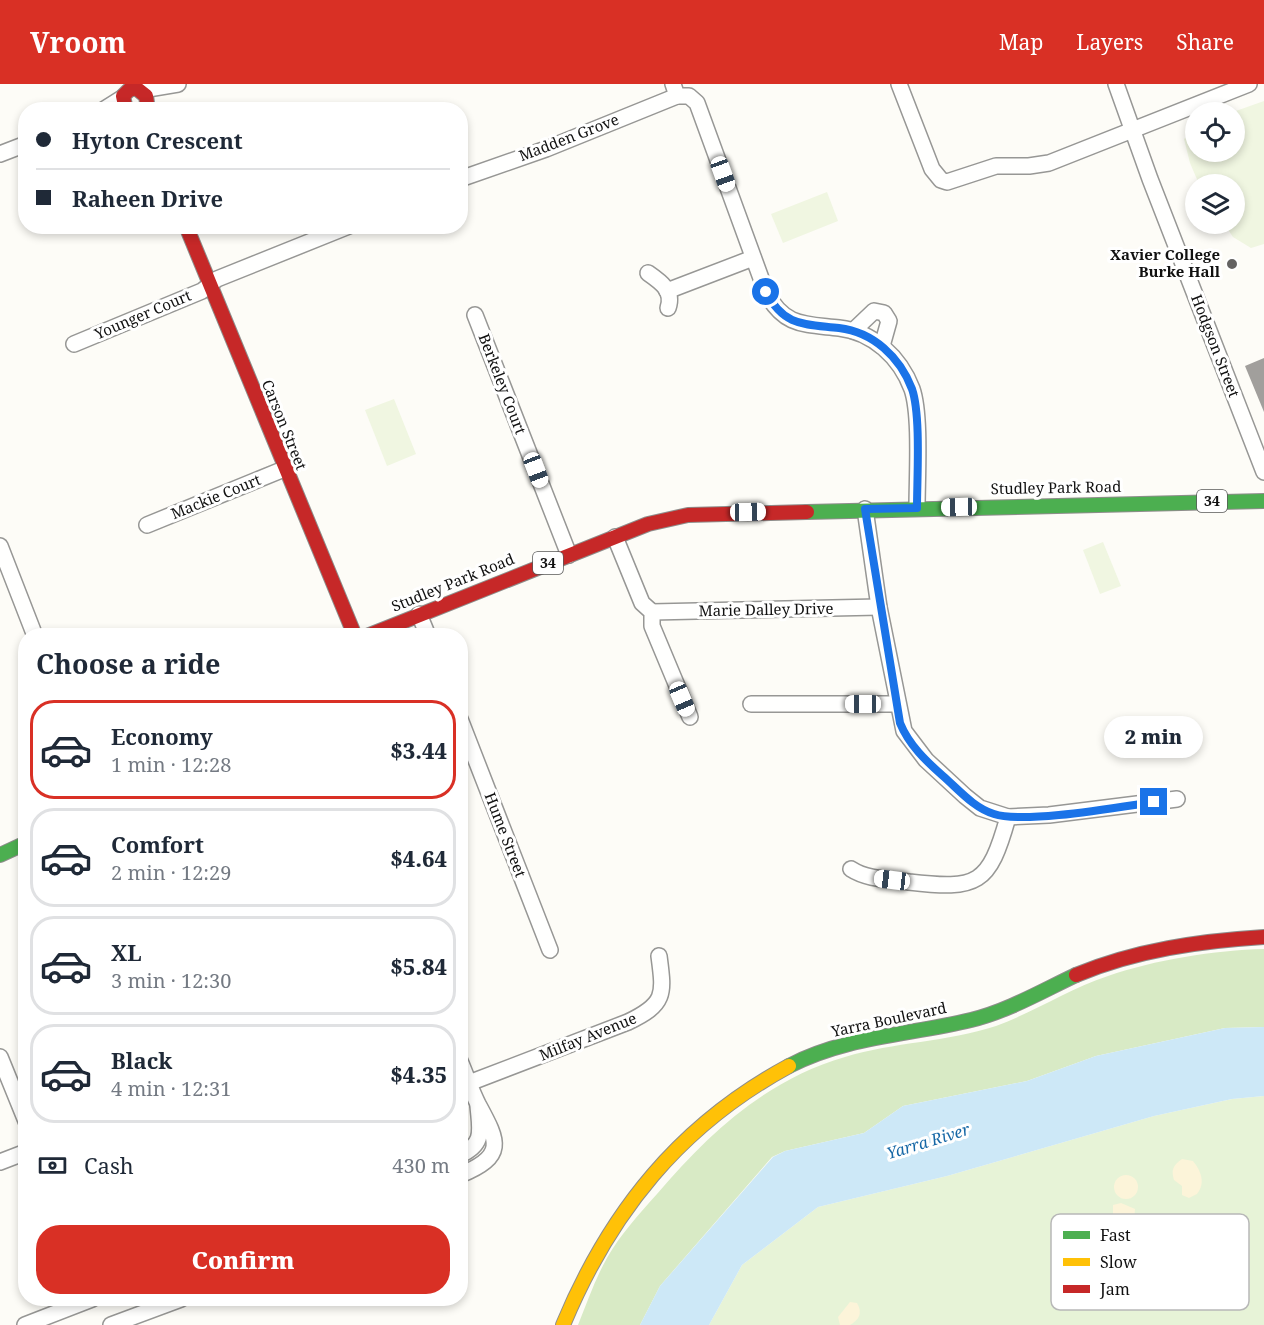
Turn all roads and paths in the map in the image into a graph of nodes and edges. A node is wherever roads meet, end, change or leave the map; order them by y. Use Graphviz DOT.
graph roads {
  1 [pos="178,84"];
  2 [pos="898,84"];
  3 [pos="1116,84"];
  4 [pos="1249,84"];
  5 [pos="675,90"];
  6 [pos="123,97"];
  7 [pos="143,99"];
  8 [pos="1133,130"];
  9 [pos="18,147"];
  10 [pos="0,154"];
  11 [pos="468,176"];
  12 [pos="189,234"];
  13 [pos="329,234"];
  14 [pos="753,258"];
  15 [pos="648,273"];
  16 [pos="209,285"];
  17 [pos="667,291"];
  18 [pos="668,308"];
  19 [pos="475,315"];
  20 [pos="853,331"];
  21 [pos="75,344"];
  22 [pos="882,346"];
  23 [pos="284,469"];
  24 [pos="1264,472"];
  25 [pos="1264,501"];
  26 [pos="917,508"];
  27 [pos="865,509"];
  28 [pos="147,525"];
  29 [pos="615,537"];
  30 [pos="0,546"];
  31 [pos="568,555"];
  32 [pos="879,607"];
  33 [pos="652,612"];
  34 [pos="419,614"];
  35 [pos="32,628"];
  36 [pos="352,628"];
  37 [pos="386,628"];
  38 [pos="425,628"];
  39 [pos="751,704"];
  40 [pos="896,704"];
  41 [pos="690,717"];
  42 [pos="468,740"];
  43 [pos="1177,799"];
  44 [pos="1008,817"];
  45 [pos="18,847"];
  46 [pos="0,855"];
  47 [pos="851,869"];
  48 [pos="1264,937"];
  49 [pos="550,950"];
  50 [pos="659,956"];
  51 [pos="0,1057"];
  52 [pos="469,1083"];
  53 [pos="18,1101"];
  54 [pos="478,1103"];
  55 [pos="468,1151"];
  56 [pos="18,1155"];
  57 [pos="0,1162"];
  58 [pos="468,1171"];
  59 [pos="74,1306"];
  60 [pos="170,1306"];
  61 [pos="151,1319"];
  62 [pos="25,1325"];
  63 [pos="111,1325"];
  64 [pos="563,1325"];
  1 -- 7 [label="street"];
  2 -- 8 [label="street"];
  3 -- 8 [label="street, Hodgson Street"];
  4 -- 8 [label="street"];
  5 -- 11 [label="street, Madden Grove"];
  5 -- 14 [label="street"];
  6 -- 7 [label="main road"];
  8 -- 24 [label="street, Hodgson Street"];
  9 -- 10 [label="street"];
  12 -- 16 [label="main road, Carson Street"];
  13 -- 16 [label="street"];
  14 -- 17 [label="street"];
  14 -- 20 [label="street"];
  15 -- 17 [label="street"];
  16 -- 21 [label="street, Younger Court"];
  16 -- 23 [label="main road, Carson Street"];
  17 -- 18 [label="street"];
  19 -- 31 [label="street, Berkeley Court"];
  20 -- 22 [label="street"];
  20 -- 22 [label="street"];
  22 -- 26 [label="street"];
  23 -- 28 [label="street, Mackie Court"];
  23 -- 36 [label="main road, Carson Street"];
  25 -- 26 [label="main road, Studley Park Road / 34"];
  26 -- 27 [label="main road, Studley Park Road / 34"];
  27 -- 29 [label="main road, Studley Park Road / 34"];
  27 -- 32 [label="street"];
  29 -- 31 [label="main road, Studley Park Road / 34"];
  29 -- 33 [label="street"];
  30 -- 35 [label="street"];
  31 -- 34 [label="main road, Studley Park Road / 34"];
  32 -- 33 [label="street, Marie Dalley Drive"];
  32 -- 40 [label="street"];
  33 -- 41 [label="street"];
  34 -- 37 [label="main road, Studley Park Road / 34"];
  34 -- 38 [label="street"];
  39 -- 40 [label="street"];
  40 -- 44 [label="street"];
  42 -- 49 [label="street, Hume Street"];
  43 -- 44 [label="street"];
  44 -- 47 [label="street"];
  45 -- 46 [label="main road"];
  48 -- 64 [label="main road, Yarra Boulevard"];
  50 -- 52 [label="street, Milfay Avenue"];
  51 -- 53 [label="street"];
  52 -- 54 [label="street"];
  54 -- 55 [label="street"];
  54 -- 58 [label="street"];
  56 -- 57 [label="street"];
  59 -- 62 [label="street"];
  60 -- 61 [label="street"];
  61 -- 63 [label="street"];
}
